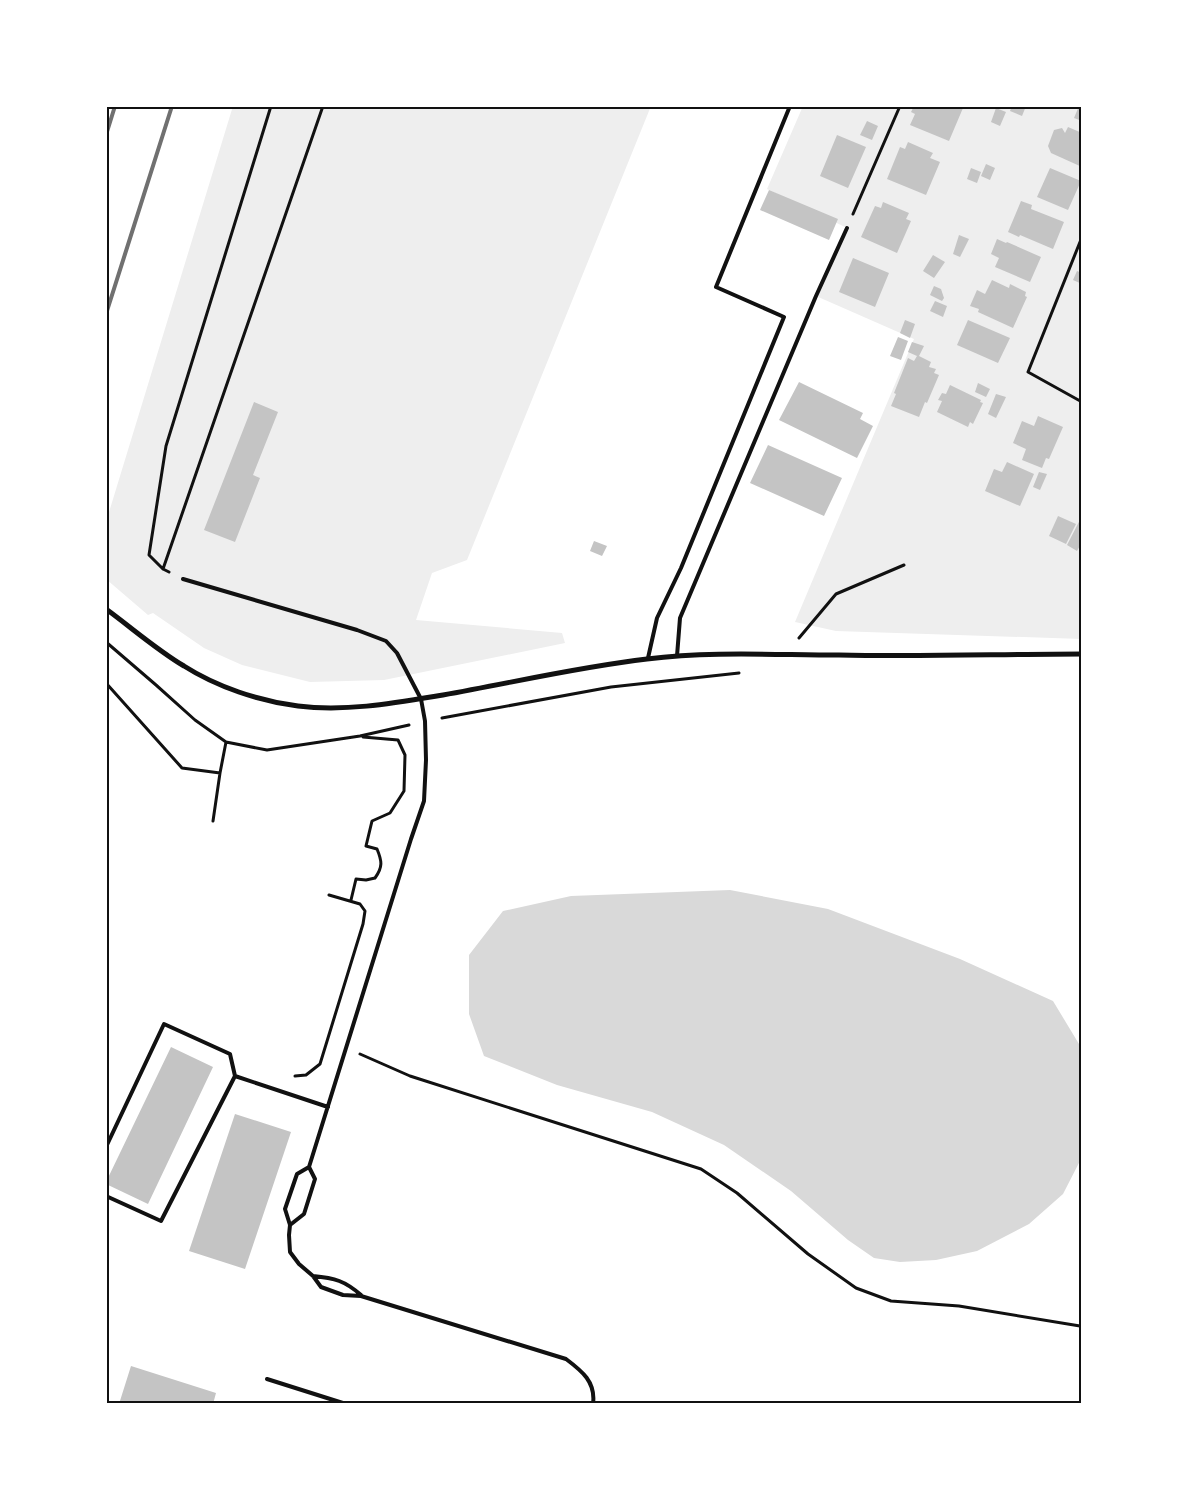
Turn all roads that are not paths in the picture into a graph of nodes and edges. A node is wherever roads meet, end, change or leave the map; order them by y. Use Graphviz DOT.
graph roads {
  1 [pos="790,106"];
  2 [pos="847,228"];
  3 [pos="183,579"];
  4 [pos="106,610"];
  5 [pos="1082,654"];
  6 [pos="677,656"];
  7 [pos="648,658"];
  8 [pos="420,699"];
  9 [pos="235,1076"];
  10 [pos="328,1107"];
  11 [pos="106,1147"];
  12 [pos="309,1167"];
  13 [pos="106,1196"];
  14 [pos="290,1225"];
  15 [pos="314,1276"];
  16 [pos="361,1296"];
  17 [pos="267,1379"];
  18 [pos="346,1404"];
  19 [pos="593,1404"];
  1 -- 7 [label="lane"];
  2 -- 6 [label="lane"];
  3 -- 8 [label="lane"];
  4 -- 8 [label="street"];
  5 -- 6 [label="street"];
  6 -- 7 [label="street"];
  7 -- 8 [label="street"];
  8 -- 10 [label="lane"];
  9 -- 10 [label="lane"];
  9 -- 11 [label="lane"];
  9 -- 13 [label="lane"];
  10 -- 12 [label="lane"];
  12 -- 14 [label="lane"];
  12 -- 14 [label="lane"];
  14 -- 15 [label="lane"];
  15 -- 16 [label="lane"];
  15 -- 16 [label="lane"];
  16 -- 19 [label="lane"];
  17 -- 18 [label="lane"];
}
